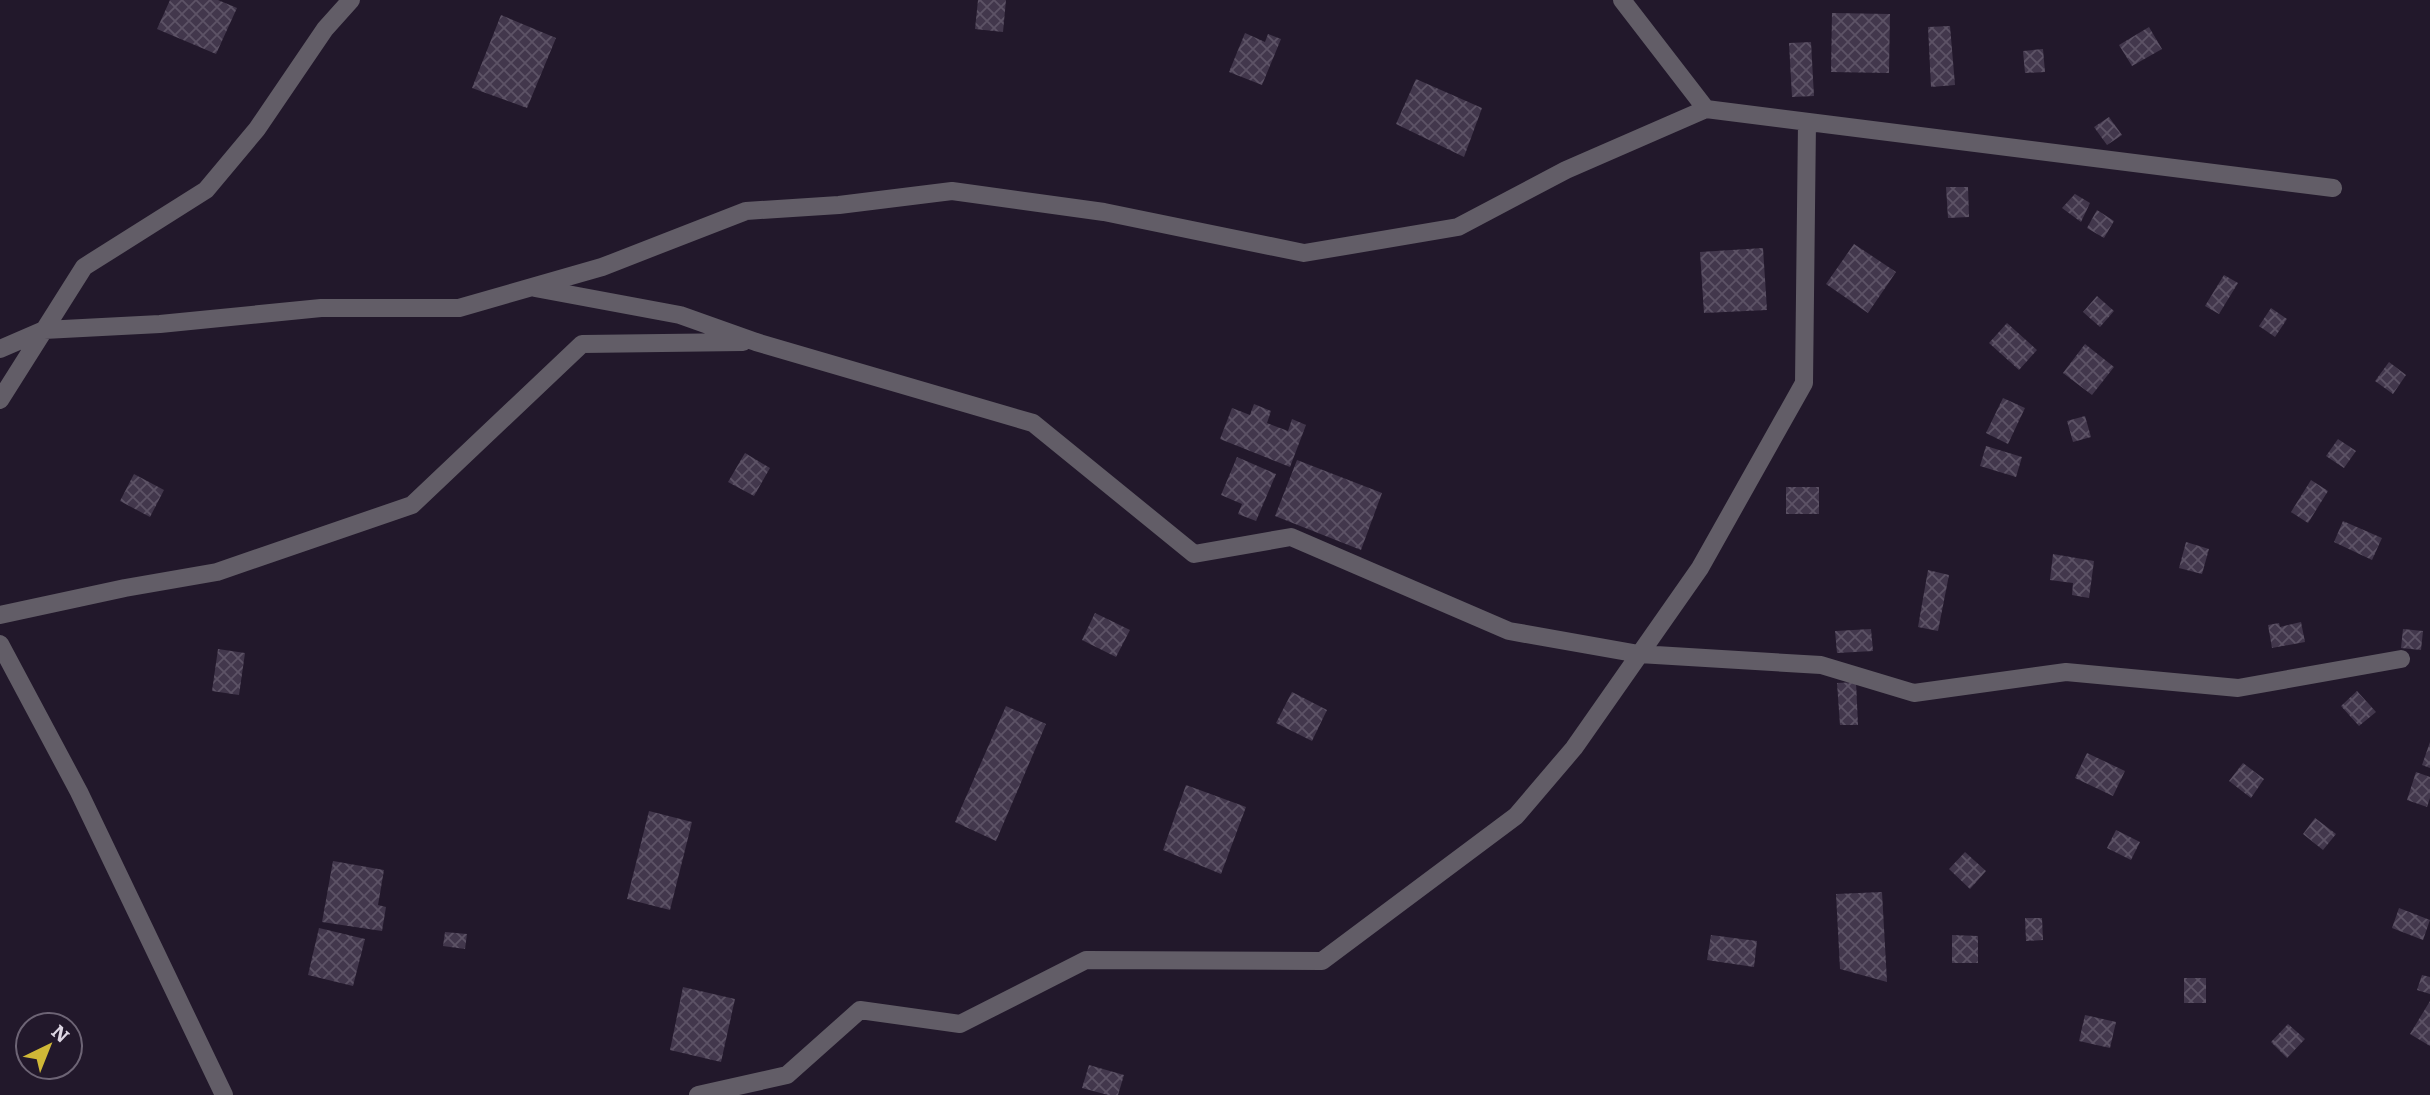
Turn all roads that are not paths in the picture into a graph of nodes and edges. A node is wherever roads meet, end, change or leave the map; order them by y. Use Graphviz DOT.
graph roads {
  1 [pos="351,0"];
  2 [pos="1622,0"];
  3 [pos="1706,109"];
  4 [pos="1807,122"];
  5 [pos="2333,188"];
  6 [pos="532,287"];
  7 [pos="44,330"];
  8 [pos="756,342"];
  9 [pos="0,349"];
  10 [pos="0,400"];
  11 [pos="0,615"];
  12 [pos="0,644"];
  13 [pos="1639,654"];
  14 [pos="2401,659"];
  15 [pos="224,1095"];
  16 [pos="698,1095"];
  1 -- 7 [label="street"];
  2 -- 3 [label="street"];
  3 -- 4 [label="street"];
  3 -- 6 [label="street"];
  4 -- 5 [label="street"];
  4 -- 13 [label="street"];
  6 -- 7 [label="street"];
  6 -- 8 [label="street"];
  7 -- 9 [label="street"];
  7 -- 10 [label="street"];
  8 -- 11 [label="street"];
  8 -- 13 [label="street"];
  12 -- 15 [label="street"];
  13 -- 14 [label="street"];
  13 -- 16 [label="street"];
}
